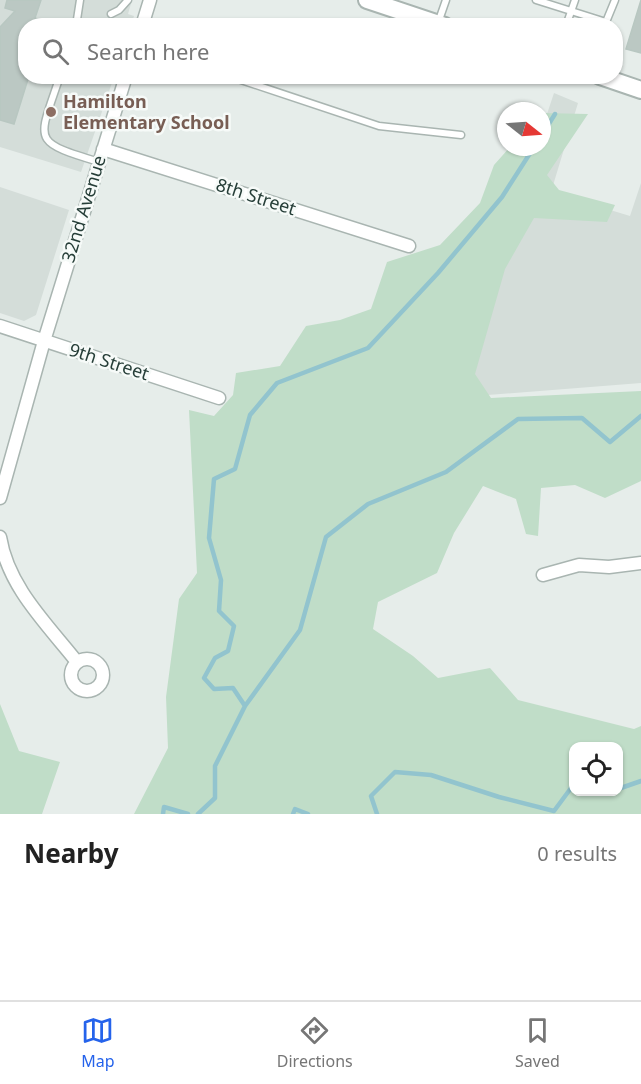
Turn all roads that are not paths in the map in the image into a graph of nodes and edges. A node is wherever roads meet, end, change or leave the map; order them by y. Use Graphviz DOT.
graph roads {
  1 [pos="80,0"];
  2 [pos="128,0"];
  3 [pos="150,0"];
  4 [pos="367,0"];
  5 [pos="446,0"];
  6 [pos="536,0"];
  7 [pos="575,0"];
  8 [pos="615,0"];
  9 [pos="571,11"];
  10 [pos="111,14"];
  11 [pos="77,18"];
  12 [pos="144,18"];
  13 [pos="422,18"];
  14 [pos="442,18"];
  15 [pos="569,18"];
  16 [pos="593,18"];
  17 [pos="608,18"];
  18 [pos="57,84"];
  19 [pos="123,84"];
  20 [pos="253,84"];
  21 [pos="623,84"];
  22 [pos="641,90"];
  23 [pos="461,135"];
  24 [pos="103,149"];
  25 [pos="99,162"];
  26 [pos="409,246"];
  27 [pos="0,326"];
  28 [pos="44,341"];
  29 [pos="219,398"];
  30 [pos="0,498"];
  31 [pos="0,537"];
  32 [pos="641,563"];
  33 [pos="543,575"];
  34 [pos="77,662"];
  1 -- 11 [label="lane"];
  2 -- 10 [label="lane"];
  3 -- 12 [label="street"];
  4 -- 13 [label="street"];
  5 -- 14 [label="lane"];
  6 -- 9 [label="lane"];
  7 -- 9 [label="lane"];
  8 -- 17 [label="lane"];
  9 -- 15 [label="lane"];
  9 -- 16 [label="lane"];
  18 -- 25 [label="lane"];
  19 -- 24 [label="street, 32nd Avenue"];
  20 -- 23 [label="lane"];
  21 -- 22 [label="street"];
  24 -- 25 [label="street, 32nd Avenue"];
  24 -- 26 [label="street, 8th Street"];
  25 -- 28 [label="street, 32nd Avenue"];
  27 -- 28 [label="street, 9th Street"];
  28 -- 29 [label="street, 9th Street"];
  28 -- 30 [label="street, 32nd Avenue"];
  31 -- 34 [label="street"];
  32 -- 33 [label="street"];
}
